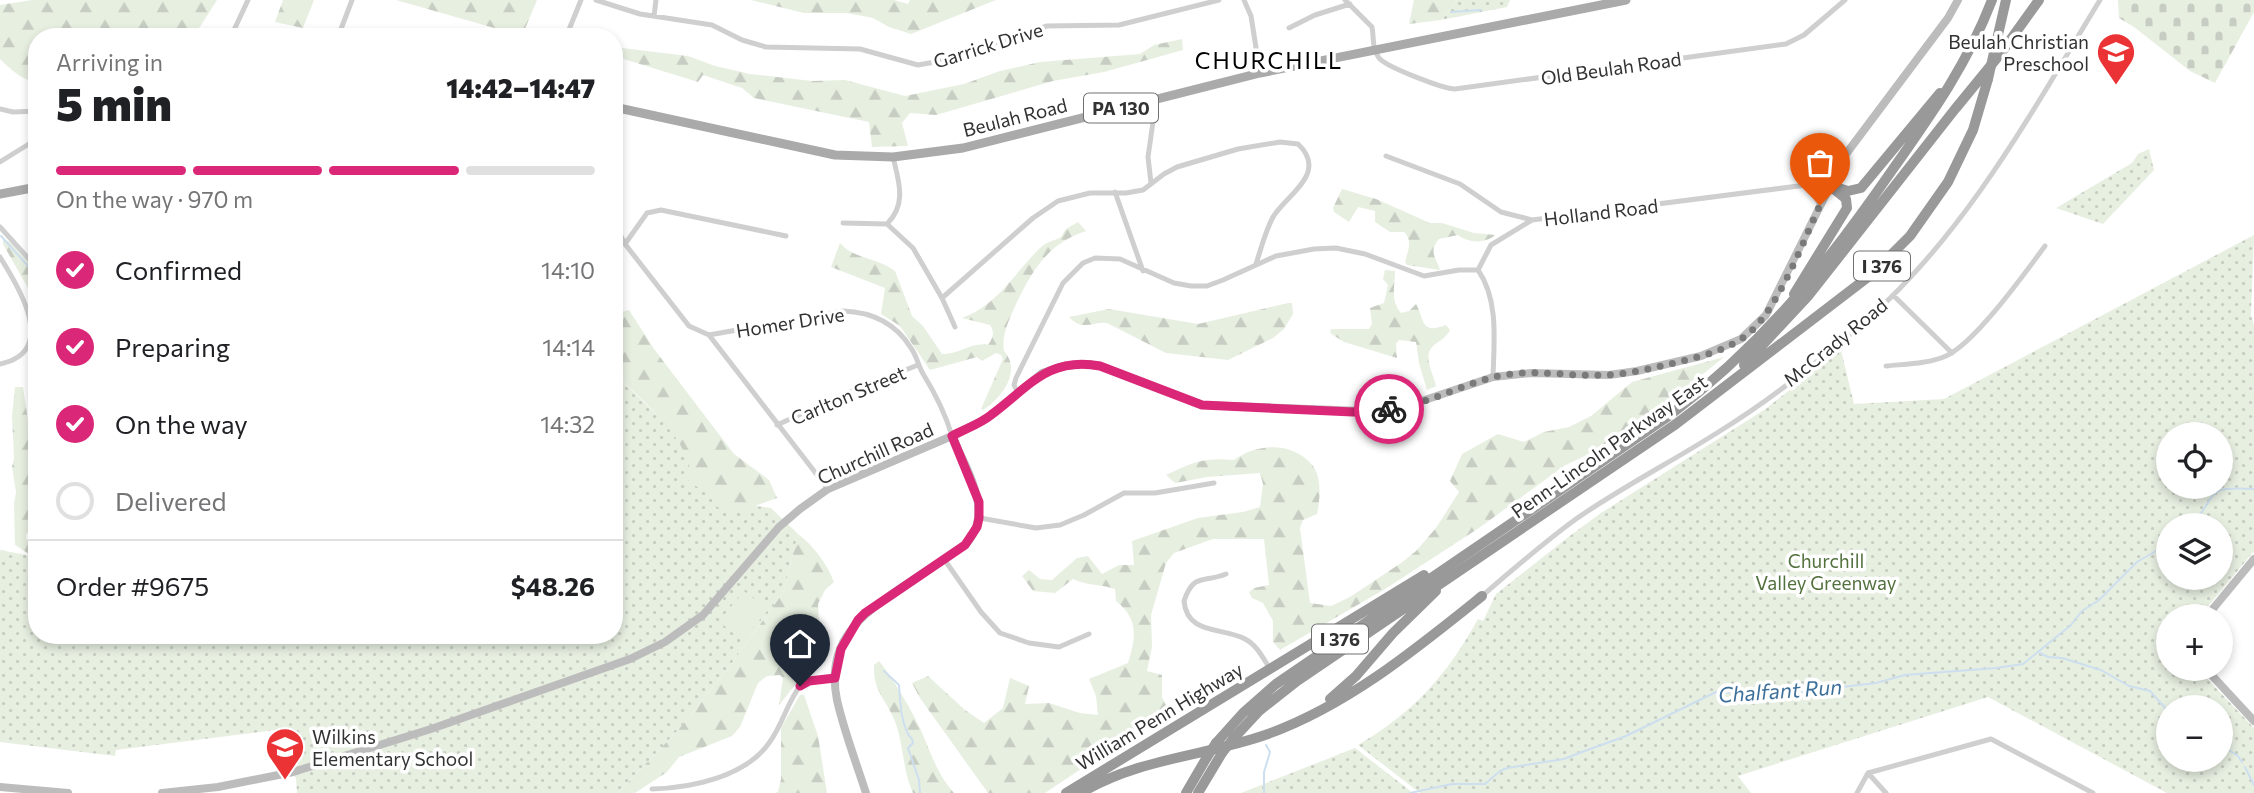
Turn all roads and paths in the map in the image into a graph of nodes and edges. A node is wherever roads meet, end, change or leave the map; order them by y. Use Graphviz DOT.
graph roads {
  1 [pos="248,0"];
  2 [pos="352,0"];
  3 [pos="581,0"];
  4 [pos="596,0"];
  5 [pos="656,0"];
  6 [pos="1219,0"];
  7 [pos="1244,0"];
  8 [pos="1626,0"];
  9 [pos="1845,0"];
  10 [pos="1958,0"];
  11 [pos="1992,0"];
  12 [pos="2006,0"];
  13 [pos="2039,0"];
  14 [pos="2100,0"];
  15 [pos="1347,2"];
  16 [pos="654,16"];
  17 [pos="235,28"];
  18 [pos="341,28"];
  19 [pos="570,28"];
  20 [pos="1289,29"];
  21 [pos="1374,49"];
  22 [pos="1962,65"];
  23 [pos="1260,73"];
  24 [pos="1150,100"];
  25 [pos="1959,104"];
  26 [pos="0,108"];
  27 [pos="623,109"];
  28 [pos="28,111"];
  29 [pos="28,145"];
  30 [pos="1386,156"];
  31 [pos="893,157"];
  32 [pos="0,162"];
  33 [pos="1152,183"];
  34 [pos="1829,185"];
  35 [pos="1805,186"];
  36 [pos="28,189"];
  37 [pos="1114,191"];
  38 [pos="2,193"];
  39 [pos="1820,205"];
  40 [pos="1532,220"];
  41 [pos="843,223"];
  42 [pos="887,223"];
  43 [pos="0,227"];
  44 [pos="786,236"];
  45 [pos="1847,236"];
  46 [pos="623,240"];
  47 [pos="625,244"];
  48 [pos="2045,246"];
  49 [pos="0,257"];
  50 [pos="28,258"];
  51 [pos="1256,264"];
  52 [pos="1478,270"];
  53 [pos="1143,271"];
  54 [pos="1893,295"];
  55 [pos="942,298"];
  56 [pos="28,312"];
  57 [pos="1777,320"];
  58 [pos="955,327"];
  59 [pos="709,335"];
  60 [pos="28,346"];
  61 [pos="1952,353"];
  62 [pos="0,364"];
  63 [pos="918,365"];
  64 [pos="1886,366"];
  65 [pos="1493,377"];
  66 [pos="1017,393"];
  67 [pos="1709,398"];
  68 [pos="777,425"];
  69 [pos="952,436"];
  70 [pos="1214,483"];
  71 [pos="828,489"];
  72 [pos="979,518"];
  73 [pos="1475,548"];
  74 [pos="944,559"];
  75 [pos="2254,559"];
  76 [pos="1226,574"];
  77 [pos="1441,583"];
  78 [pos="1482,596"];
  79 [pos="2217,604"];
  80 [pos="1089,634"];
  81 [pos="1270,669"];
  82 [pos="835,678"];
  83 [pos="2217,681"];
  84 [pos="2254,721"];
  85 [pos="1297,722"];
  86 [pos="1219,748"];
  87 [pos="1868,774"];
  88 [pos="0,787"];
  89 [pos="652,789"];
  90 [pos="68,793"];
  91 [pos="162,793"];
  92 [pos="866,793"];
  93 [pos="1066,793"];
  94 [pos="1082,793"];
  95 [pos="1186,793"];
  96 [pos="1198,793"];
  97 [pos="1857,793"];
  98 [pos="1886,793"];
  99 [pos="2093,793"];
  1 -- 17 [label="street"];
  2 -- 18 [label="street"];
  3 -- 19 [label="street"];
  4 -- 16 [label="street, Garrick Drive"];
  5 -- 16 [label="street"];
  6 -- 16 [label="street, Garrick Drive"];
  7 -- 23 [label="street"];
  8 -- 21 [label="main road, Beulah Road / PA 130"];
  9 -- 21 [label="street, Old Beulah Road"];
  10 -- 34 [label="street, Churchill Road"];
  11 -- 22 [label="highway, Penn-Lincoln Parkway East / I 376"];
  12 -- 67 [label="highway, Penn-Lincoln Parkway East / I 376, bridge"];
  13 -- 25 [label="highway"];
  14 -- 54 [label="street, McCrady Road"];
  15 -- 20 [label="street"];
  15 -- 21 [label="street"];
  21 -- 23 [label="main road, Beulah Road / PA 130"];
  22 -- 34 [label="highway"];
  22 -- 45 [label="highway, Penn-Lincoln Parkway East / I 376"];
  23 -- 24 [label="main road, Beulah Road / PA 130"];
  24 -- 31 [label="main road, Beulah Road / PA 130"];
  24 -- 33 [label="street"];
  25 -- 45 [label="highway"];
  25 -- 67 [label="highway"];
  26 -- 28 [label="street"];
  27 -- 31 [label="main road, Beulah Road / PA 130"];
  29 -- 32 [label="street"];
  30 -- 40 [label="street"];
  31 -- 42 [label="street"];
  33 -- 37 [label="street"];
  33 -- 51 [label="street"];
  34 -- 35 [label="street, Holland Road"];
  34 -- 39 [label="street, Churchill Road"];
  34 -- 57 [label="highway"];
  35 -- 39 [label="street"];
  35 -- 40 [label="street, Holland Road"];
  36 -- 38 [label="main road"];
  37 -- 53 [label="street"];
  37 -- 55 [label="street"];
  39 -- 65 [label="street, Churchill Road"];
  40 -- 52 [label="street, Holland Road"];
  41 -- 42 [label="street"];
  42 -- 55 [label="street"];
  43 -- 50 [label="street"];
  44 -- 47 [label="street"];
  45 -- 57 [label="highway, Penn-Lincoln Parkway East / I 376"];
  46 -- 47 [label="street, Homer Drive"];
  47 -- 59 [label="street, Homer Drive"];
  48 -- 61 [label="street"];
  49 -- 56 [label="street"];
  51 -- 52 [label="street"];
  51 -- 53 [label="street"];
  52 -- 65 [label="street"];
  53 -- 66 [label="street"];
  54 -- 61 [label="street"];
  54 -- 78 [label="street, McCrady Road"];
  55 -- 58 [label="street"];
  57 -- 73 [label="highway, Penn-Lincoln Parkway East / I 376"];
  59 -- 63 [label="street, Homer Drive"];
  59 -- 68 [label="street"];
  60 -- 62 [label="street"];
  61 -- 64 [label="street"];
  63 -- 68 [label="street, Carlton Street"];
  63 -- 69 [label="street, Homer Drive"];
  65 -- 66 [label="street, Churchill Road"];
  66 -- 69 [label="street, Churchill Road"];
  67 -- 77 [label="highway, Penn-Lincoln Parkway East / I 376"];
  68 -- 71 [label="street"];
  69 -- 71 [label="street, Churchill Road"];
  69 -- 72 [label="street"];
  70 -- 72 [label="street"];
  71 -- 91 [label="street, Churchill Road"];
  72 -- 74 [label="street"];
  73 -- 81 [label="highway, William Penn Highway"];
  73 -- 86 [label="highway, Penn-Lincoln Parkway East / I 376"];
  74 -- 80 [label="street"];
  74 -- 82 [label="street"];
  75 -- 79 [label="street"];
  76 -- 81 [label="street"];
  77 -- 85 [label="highway"];
  77 -- 86 [label="highway, Penn-Lincoln Parkway East / I 376, bridge"];
  78 -- 85 [label="highway"];
  81 -- 93 [label="highway, William Penn Highway"];
  82 -- 89 [label="street"];
  82 -- 92 [label="street"];
  83 -- 84 [label="street"];
  85 -- 94 [label="highway, William Penn Highway"];
  86 -- 95 [label="highway, Penn-Lincoln Parkway East / I 376, bridge"];
  86 -- 96 [label="highway, Penn-Lincoln Parkway East / I 376"];
  87 -- 97 [label="street"];
  87 -- 98 [label="street"];
  87 -- 99 [label="street"];
  88 -- 90 [label="street"];
}
